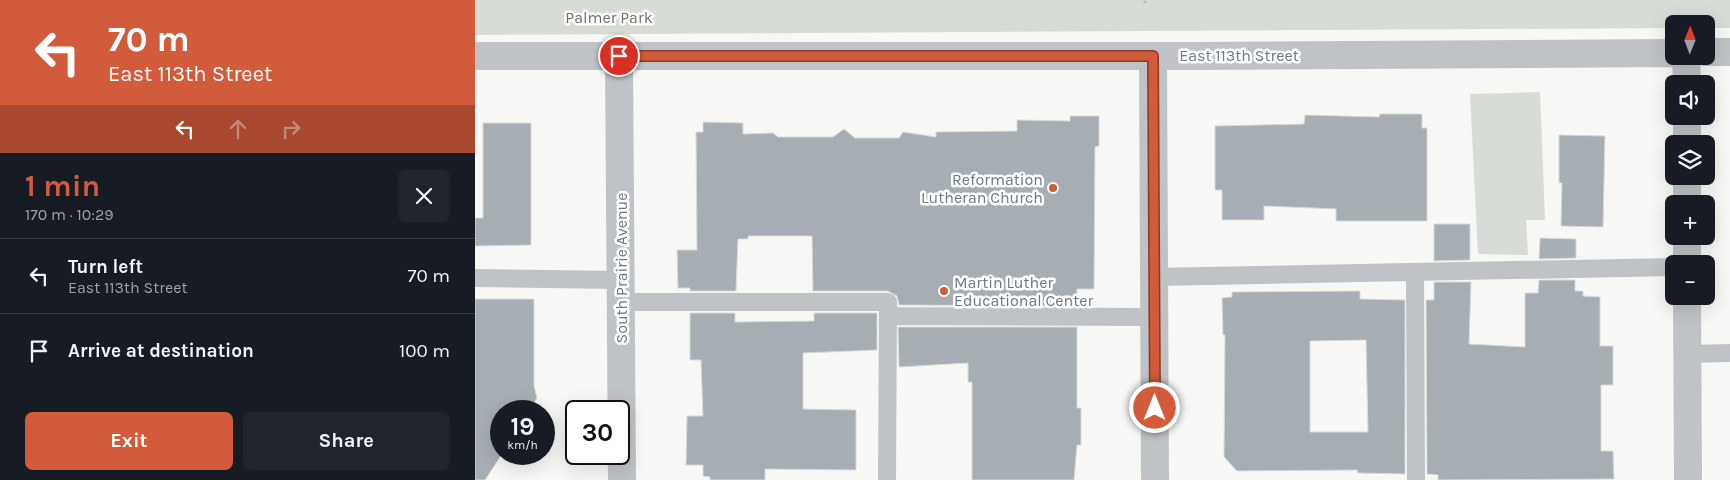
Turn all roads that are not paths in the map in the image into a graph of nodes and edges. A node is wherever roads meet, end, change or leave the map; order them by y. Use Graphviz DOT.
graph roads {
  1 [pos="1715,52"];
  2 [pos="1730,52"];
  3 [pos="1665,53"];
  4 [pos="475,56"];
  5 [pos="619,56"];
  6 [pos="1153,56"];
  7 [pos="1665,267"];
  8 [pos="1415,272"];
  9 [pos="1154,277"];
  10 [pos="475,278"];
  11 [pos="621,291"];
  12 [pos="1687,305"];
  13 [pos="888,316"];
  14 [pos="1155,317"];
  15 [pos="1730,353"];
  16 [pos="1688,354"];
  17 [pos="621,480"];
  18 [pos="887,480"];
  19 [pos="1155,480"];
  20 [pos="1416,480"];
  21 [pos="1688,480"];
  1 -- 2 [label="street"];
  3 -- 6 [label="street, East 113th Street"];
  4 -- 5 [label="street, East 113th Street"];
  5 -- 6 [label="street, East 113th Street"];
  5 -- 11 [label="street, South Prairie Avenue"];
  6 -- 9 [label="street"];
  7 -- 8 [label="lane"];
  8 -- 9 [label="lane"];
  8 -- 20 [label="lane"];
  9 -- 14 [label="street"];
  10 -- 11 [label="lane"];
  11 -- 13 [label="lane"];
  11 -- 17 [label="street, South Prairie Avenue"];
  12 -- 16 [label="street"];
  13 -- 14 [label="lane"];
  13 -- 18 [label="lane"];
  14 -- 19 [label="street"];
  15 -- 16 [label="lane"];
  16 -- 21 [label="street"];
}
